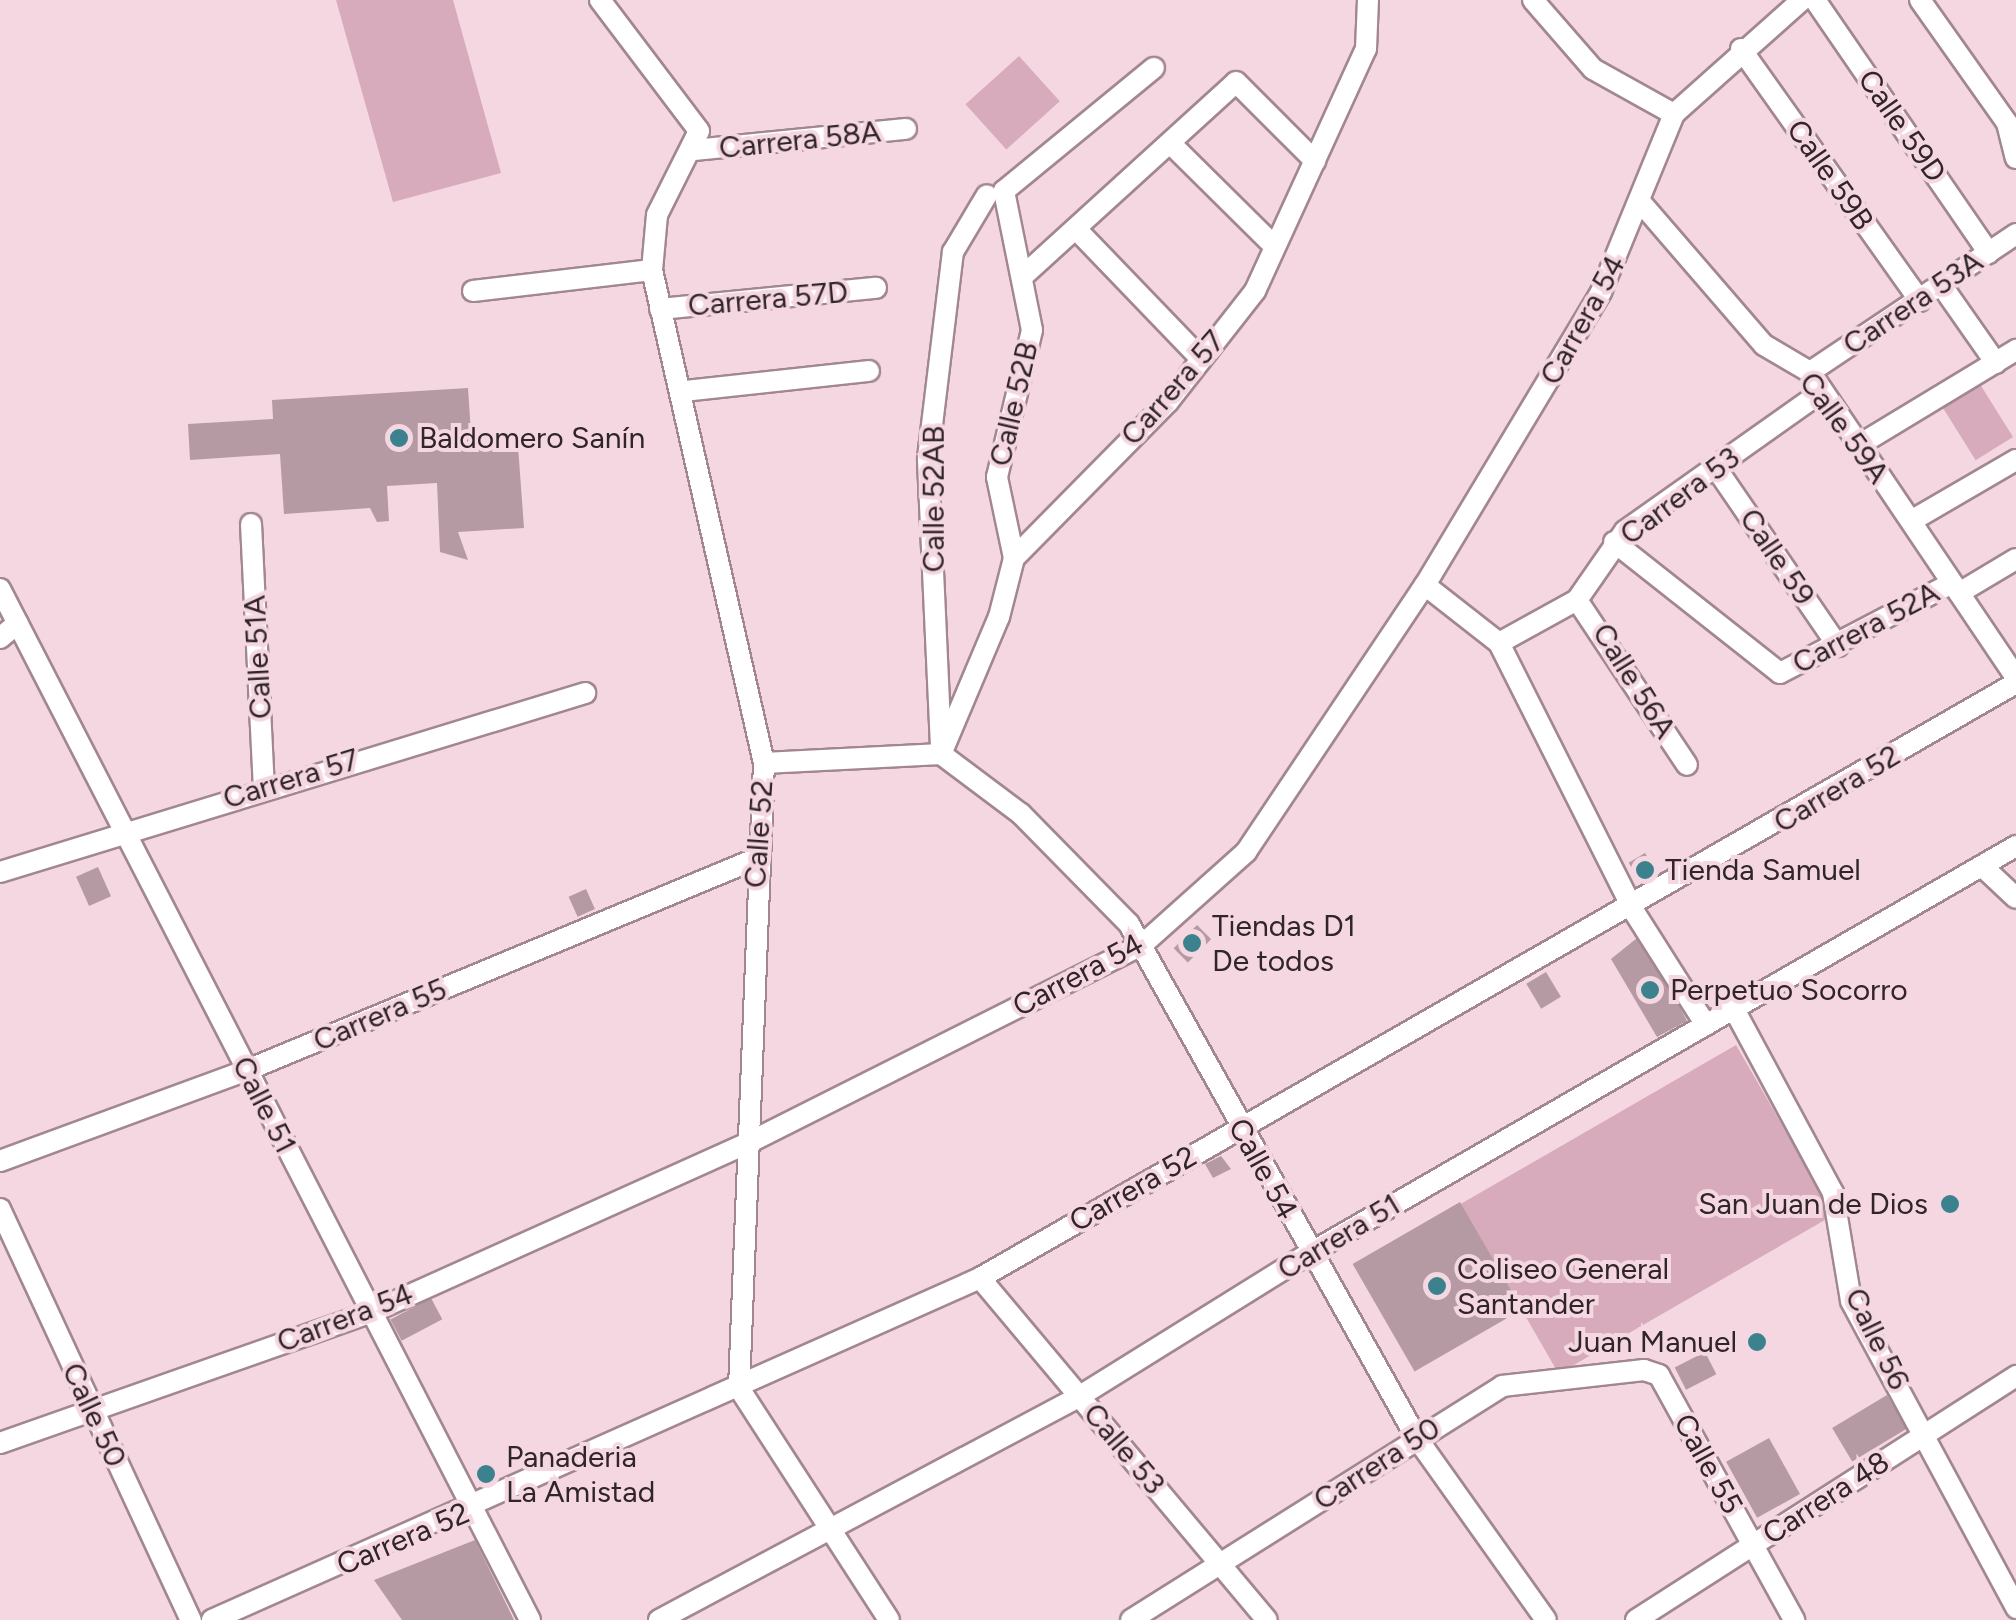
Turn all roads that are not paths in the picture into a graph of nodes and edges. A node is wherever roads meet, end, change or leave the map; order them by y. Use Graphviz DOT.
graph roads {
  1 [pos="600,0"];
  2 [pos="1368,0"];
  3 [pos="1533,0"];
  4 [pos="1802,0"];
  5 [pos="1815,0"];
  6 [pos="1920,0"];
  7 [pos="1779,7"];
  8 [pos="1741,49"];
  9 [pos="1154,68"];
  10 [pos="1674,114"];
  11 [pos="2011,120"];
  12 [pos="906,129"];
  13 [pos="1174,147"];
  14 [pos="694,150"];
  15 [pos="2016,158"];
  16 [pos="1316,162"];
  17 [pos="995,193"];
  18 [pos="1642,206"];
  19 [pos="1078,230"];
  20 [pos="2016,234"];
  21 [pos="1274,246"];
  22 [pos="1989,253"];
  23 [pos="652,270"];
  24 [pos="1023,276"];
  25 [pos="1942,286"];
  26 [pos="876,288"];
  27 [pos="472,291"];
  28 [pos="1920,301"];
  29 [pos="660,309"];
  30 [pos="2016,350"];
  31 [pos="1201,360"];
  32 [pos="1996,363"];
  33 [pos="869,370"];
  34 [pos="1810,372"];
  35 [pos="1823,391"];
  36 [pos="684,392"];
  37 [pos="1859,445"];
  38 [pos="2016,460"];
  39 [pos="1716,468"];
  40 [pos="1911,521"];
  41 [pos="252,524"];
  42 [pos="1614,542"];
  43 [pos="1014,558"];
  44 [pos="2016,558"];
  45 [pos="1425,585"];
  46 [pos="1956,588"];
  47 [pos="0,590"];
  48 [pos="1577,600"];
  49 [pos="18,623"];
  50 [pos="0,638"];
  51 [pos="1499,643"];
  52 [pos="1838,646"];
  53 [pos="2016,680"];
  54 [pos="585,693"];
  55 [pos="941,754"];
  56 [pos="764,764"];
  57 [pos="1686,765"];
  58 [pos="264,789"];
  59 [pos="127,826"];
  60 [pos="2016,846"];
  61 [pos="755,859"];
  62 [pos="1983,867"];
  63 [pos="0,872"];
  64 [pos="2016,898"];
  65 [pos="1633,910"];
  66 [pos="1142,945"];
  67 [pos="1734,1009"];
  68 [pos="1706,1025"];
  69 [pos="245,1071"];
  70 [pos="1240,1128"];
  71 [pos="752,1141"];
  72 [pos="0,1161"];
  73 [pos="0,1209"];
  74 [pos="1310,1253"];
  75 [pos="980,1278"];
  76 [pos="372,1312"];
  77 [pos="1644,1370"];
  78 [pos="2016,1376"];
  79 [pos="739,1388"];
  80 [pos="1080,1396"];
  81 [pos="90,1409"];
  82 [pos="1926,1434"];
  83 [pos="1416,1438"];
  84 [pos="0,1443"];
  85 [pos="476,1508"];
  86 [pos="823,1531"];
  87 [pos="1752,1546"];
  88 [pos="1220,1564"];
  89 [pos="2016,1608"];
  90 [pos="191,1620"];
  91 [pos="212,1620"];
  92 [pos="530,1620"];
  93 [pos="658,1620"];
  94 [pos="890,1620"];
  95 [pos="1131,1620"];
  96 [pos="1267,1620"];
  97 [pos="1546,1620"];
  98 [pos="1636,1620"];
  99 [pos="1794,1620"];
  1 -- 14 [label="street"];
  2 -- 16 [label="street, Carrera 57"];
  3 -- 10 [label="street"];
  4 -- 7 [label="street, Carrera 54"];
  5 -- 22 [label="street, Calle 59D"];
  6 -- 11 [label="street"];
  7 -- 8 [label="street, Carrera 54"];
  8 -- 10 [label="street, Carrera 54"];
  8 -- 28 [label="street, Calle 59B"];
  9 -- 17 [label="street"];
  10 -- 18 [label="street, Carrera 54"];
  11 -- 15 [label="street"];
  12 -- 14 [label="street, Carrera 58A"];
  13 -- 16 [label="street"];
  13 -- 19 [label="street"];
  13 -- 21 [label="street"];
  14 -- 23 [label="street, Calle 52"];
  16 -- 21 [label="street, Carrera 57"];
  17 -- 24 [label="street, Calle 52B"];
  17 -- 55 [label="street, Calle 52AB"];
  18 -- 34 [label="street, Calle 59A"];
  18 -- 45 [label="street, Carrera 54"];
  19 -- 24 [label="street"];
  19 -- 31 [label="street"];
  20 -- 22 [label="street, Carrera 53A"];
  21 -- 31 [label="street, Carrera 57"];
  22 -- 25 [label="street, Carrera 53A"];
  23 -- 27 [label="street"];
  23 -- 29 [label="street, Calle 52"];
  24 -- 43 [label="street, Calle 52B"];
  25 -- 28 [label="street, Carrera 53A"];
  25 -- 32 [label="street"];
  26 -- 29 [label="street, Carrera 57D"];
  28 -- 34 [label="street, Carrera 53A"];
  29 -- 36 [label="street, Calle 52"];
  30 -- 32 [label="street"];
  31 -- 43 [label="street, Carrera 57"];
  32 -- 37 [label="street"];
  33 -- 36 [label="street"];
  34 -- 35 [label="street, Calle 59A"];
  35 -- 37 [label="street, Calle 59A"];
  35 -- 39 [label="street, Carrera 53"];
  36 -- 56 [label="street, Calle 52"];
  37 -- 40 [label="street, Calle 59A"];
  38 -- 40 [label="street"];
  39 -- 42 [label="street, Carrera 53"];
  39 -- 52 [label="street, Calle 59"];
  40 -- 46 [label="street, Calle 59A"];
  41 -- 58 [label="street, Calle 51A"];
  42 -- 48 [label="street, Carrera 53"];
  42 -- 52 [label="street, Carrera 52A"];
  43 -- 55 [label="street"];
  44 -- 46 [label="street, Carrera 52A"];
  45 -- 51 [label="street"];
  45 -- 66 [label="street, Carrera 54"];
  46 -- 52 [label="street, Carrera 52A"];
  46 -- 53 [label="street, Calle 59A"];
  47 -- 49 [label="street, Calle 51"];
  48 -- 51 [label="street, Carrera 53"];
  48 -- 57 [label="street, Calle 56A"];
  49 -- 50 [label="street"];
  49 -- 59 [label="street, Calle 51"];
  51 -- 65 [label="street"];
  53 -- 65 [label="street, Carrera 52"];
  54 -- 58 [label="street, Carrera 57"];
  55 -- 56 [label="street"];
  55 -- 66 [label="street, Calle 54"];
  56 -- 61 [label="street, Calle 52"];
  58 -- 59 [label="street, Carrera 57"];
  59 -- 63 [label="street, Carrera 57"];
  59 -- 69 [label="street, Calle 51"];
  60 -- 62 [label="street, Carrera 51"];
  61 -- 69 [label="street, Carrera 55"];
  61 -- 71 [label="street, Calle 52"];
  62 -- 64 [label="street"];
  62 -- 67 [label="street, Carrera 51"];
  65 -- 68 [label="street"];
  65 -- 70 [label="street, Carrera 52"];
  66 -- 70 [label="street, Calle 54"];
  66 -- 71 [label="street, Carrera 54"];
  67 -- 68 [label="street, Carrera 51"];
  67 -- 82 [label="street, Calle 56"];
  68 -- 74 [label="street, Carrera 51"];
  69 -- 72 [label="street, Carrera 55"];
  69 -- 76 [label="street, Calle 51"];
  70 -- 74 [label="street, Calle 54"];
  70 -- 75 [label="street, Carrera 52"];
  71 -- 76 [label="street, Carrera 54"];
  71 -- 79 [label="street, Calle 52"];
  73 -- 81 [label="street, Calle 50"];
  74 -- 80 [label="street, Carrera 51"];
  74 -- 83 [label="street, Calle 54"];
  75 -- 79 [label="street, Carrera 52"];
  75 -- 80 [label="street, Calle 53"];
  76 -- 81 [label="street, Carrera 54"];
  76 -- 85 [label="street, Calle 51"];
  77 -- 83 [label="street, Carrera 50"];
  77 -- 87 [label="street, Calle 55"];
  78 -- 82 [label="street, Carrera 48"];
  79 -- 85 [label="street, Carrera 52"];
  79 -- 86 [label="street"];
  80 -- 86 [label="street, Carrera 51"];
  80 -- 88 [label="street, Calle 53"];
  81 -- 84 [label="street, Carrera 54"];
  81 -- 90 [label="street, Calle 50"];
  82 -- 87 [label="street, Carrera 48"];
  82 -- 89 [label="street, Calle 56"];
  83 -- 88 [label="street, Carrera 50"];
  83 -- 97 [label="street, Calle 54"];
  85 -- 91 [label="street, Carrera 52"];
  85 -- 92 [label="street, Calle 51"];
  86 -- 93 [label="street, Carrera 51"];
  86 -- 94 [label="street"];
  87 -- 98 [label="street, Carrera 48"];
  87 -- 99 [label="street, Calle 55"];
  88 -- 95 [label="street, Carrera 50"];
  88 -- 96 [label="street, Calle 53"];
}
